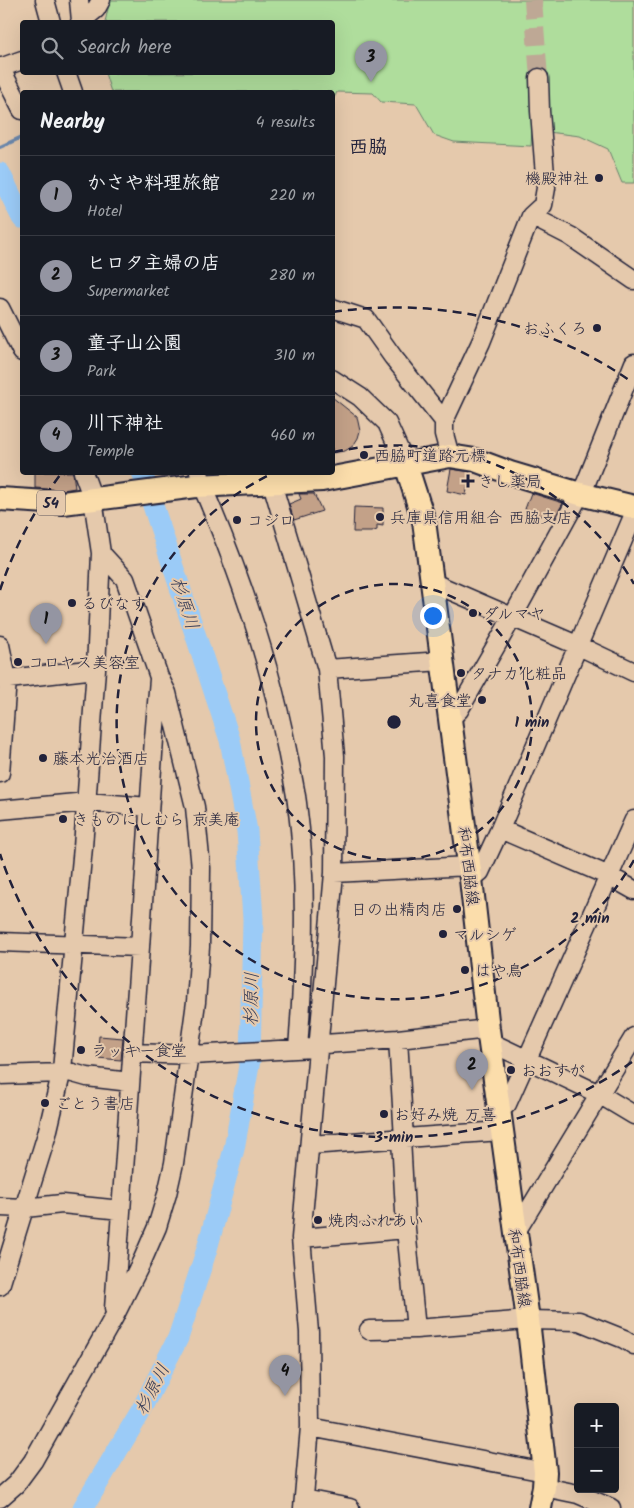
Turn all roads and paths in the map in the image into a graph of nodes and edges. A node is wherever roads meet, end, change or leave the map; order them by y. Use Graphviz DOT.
graph roads {
  1 [pos="45,0"];
  2 [pos="79,0"];
  3 [pos="101,0"];
  4 [pos="50,20"];
  5 [pos="81,20"];
  6 [pos="83,20"];
  7 [pos="20,61"];
  8 [pos="0,68"];
  9 [pos="67,75"];
  10 [pos="540,78"];
  11 [pos="72,90"];
  12 [pos="20,106"];
  13 [pos="531,216"];
  14 [pos="634,280"];
  15 [pos="0,308"];
  16 [pos="335,309"];
  17 [pos="5,329"];
  18 [pos="20,349"];
  19 [pos="634,363"];
  20 [pos="335,381"];
  21 [pos="444,421"];
  22 [pos="450,456"];
  23 [pos="406,465"];
  24 [pos="85,475"];
  25 [pos="207,480"];
  26 [pos="272,483"];
  27 [pos="580,494"];
  28 [pos="98,498"];
  29 [pos="0,499"];
  30 [pos="634,507"];
  31 [pos="634,514"];
  32 [pos="101,553"];
  33 [pos="431,582"];
  34 [pos="512,618"];
  35 [pos="0,645"];
  36 [pos="579,646"];
  37 [pos="442,661"];
  38 [pos="96,669"];
  39 [pos="326,669"];
  40 [pos="634,672"];
  41 [pos="159,677"];
  42 [pos="4,679"];
  43 [pos="449,720"];
  44 [pos="0,773"];
  45 [pos="87,802"];
  46 [pos="149,807"];
  47 [pos="0,810"];
  48 [pos="634,820"];
  49 [pos="500,829"];
  50 [pos="470,872"];
  51 [pos="334,873"];
  52 [pos="609,876"];
  53 [pos="634,890"];
  54 [pos="0,942"];
  55 [pos="74,944"];
  56 [pos="140,947"];
  57 [pos="489,1035"];
  58 [pos="634,1037"];
  59 [pos="398,1039"];
  60 [pos="318,1046"];
  61 [pos="296,1049"];
  62 [pos="133,1053"];
  63 [pos="190,1055"];
  64 [pos="527,1059"];
  65 [pos="62,1072"];
  66 [pos="0,1075"];
  67 [pos="130,1082"];
  68 [pos="599,1094"];
  69 [pos="634,1115"];
  70 [pos="500,1120"];
  71 [pos="402,1139"];
  72 [pos="310,1145"];
  73 [pos="0,1207"];
  74 [pos="25,1208"];
  75 [pos="121,1210"];
  76 [pos="406,1229"];
  77 [pos="515,1230"];
  78 [pos="300,1238"];
  79 [pos="1,1278"];
  80 [pos="114,1317"];
  81 [pos="528,1320"];
  82 [pos="416,1329"];
  83 [pos="369,1330"];
  84 [pos="634,1345"];
  85 [pos="310,1427"];
  86 [pos="543,1489"];
  87 [pos="0,1498"];
  88 [pos="303,1503"];
  89 [pos="350,1508"];
  90 [pos="611,1508"];
  1 -- 4 [label="street"];
  2 -- 5 [label="street"];
  3 -- 6 [label="street"];
  7 -- 8 [label="street"];
  8 -- 12 [label="street"];
  9 -- 11 [label="street"];
  10 -- 13 [label="street"];
  13 -- 14 [label="street"];
  13 -- 21 [label="street"];
  15 -- 17 [label="street"];
  16 -- 21 [label="street"];
  17 -- 18 [label="street"];
  19 -- 27 [label="street"];
  20 -- 23 [label="street"];
  21 -- 22 [label="street"];
  22 -- 23 [label="main road, 54"];
  22 -- 27 [label="main road, 54"];
  23 -- 26 [label="main road, 54"];
  23 -- 33 [label="main road, 和布西脇線"];
  24 -- 28 [label="street"];
  25 -- 26 [label="main road, 54"];
  25 -- 28 [label="main road, 54"];
  25 -- 61 [label="street"];
  26 -- 39 [label="street"];
  27 -- 30 [label="main road, 54"];
  27 -- 34 [label="street"];
  28 -- 29 [label="main road, 54"];
  28 -- 32 [label="street"];
  31 -- 36 [label="street"];
  32 -- 38 [label="street"];
  32 -- 41 [label="street"];
  33 -- 34 [label="street"];
  33 -- 37 [label="main road, 和布西脇線"];
  34 -- 36 [label="street"];
  34 -- 43 [label="street"];
  35 -- 42 [label="street"];
  36 -- 40 [label="street"];
  36 -- 49 [label="street"];
  37 -- 39 [label="street"];
  37 -- 43 [label="main road, 和布西脇線"];
  38 -- 42 [label="street"];
  38 -- 45 [label="street"];
  39 -- 51 [label="street"];
  41 -- 46 [label="street"];
  41 -- 63 [label="street"];
  42 -- 44 [label="street"];
  43 -- 50 [label="main road, 和布西脇線"];
  45 -- 46 [label="street"];
  45 -- 47 [label="street"];
  45 -- 55 [label="street"];
  46 -- 56 [label="street"];
  48 -- 52 [label="street"];
  49 -- 50 [label="street"];
  49 -- 52 [label="street"];
  50 -- 51 [label="street"];
  50 -- 57 [label="main road, 和布西脇線"];
  51 -- 60 [label="street"];
  52 -- 53 [label="street"];
  52 -- 64 [label="street"];
  54 -- 55 [label="street"];
  55 -- 56 [label="street"];
  55 -- 65 [label="street"];
  56 -- 62 [label="street"];
  57 -- 59 [label="street"];
  57 -- 64 [label="street"];
  57 -- 70 [label="main road, 和布西脇線"];
  58 -- 68 [label="street"];
  59 -- 60 [label="street"];
  59 -- 71 [label="street"];
  60 -- 61 [label="street"];
  60 -- 72 [label="street"];
  61 -- 63 [label="street"];
  62 -- 63 [label="street"];
  62 -- 67 [label="street"];
  63 -- 80 [label="street"];
  64 -- 68 [label="street"];
  64 -- 70 [label="street"];
  65 -- 66 [label="street"];
  65 -- 67 [label="street"];
  65 -- 74 [label="street"];
  67 -- 75 [label="street"];
  68 -- 69 [label="street"];
  68 -- 77 [label="street"];
  70 -- 71 [label="street"];
  70 -- 77 [label="main road, 和布西脇線"];
  71 -- 72 [label="street"];
  71 -- 76 [label="street"];
  72 -- 78 [label="street"];
  73 -- 74 [label="street"];
  74 -- 75 [label="street"];
  74 -- 79 [label="street"];
  75 -- 80 [label="street"];
  76 -- 78 [label="street"];
  76 -- 82 [label="street"];
  77 -- 81 [label="main road, 和布西脇線"];
  78 -- 85 [label="street"];
  80 -- 87 [label="street"];
  81 -- 82 [label="street"];
  81 -- 84 [label="street"];
  81 -- 86 [label="main road, 和布西脇線"];
  82 -- 83 [label="street"];
  85 -- 86 [label="street"];
  85 -- 88 [label="street"];
  86 -- 90 [label="street"];
  88 -- 89 [label="street"];
}
